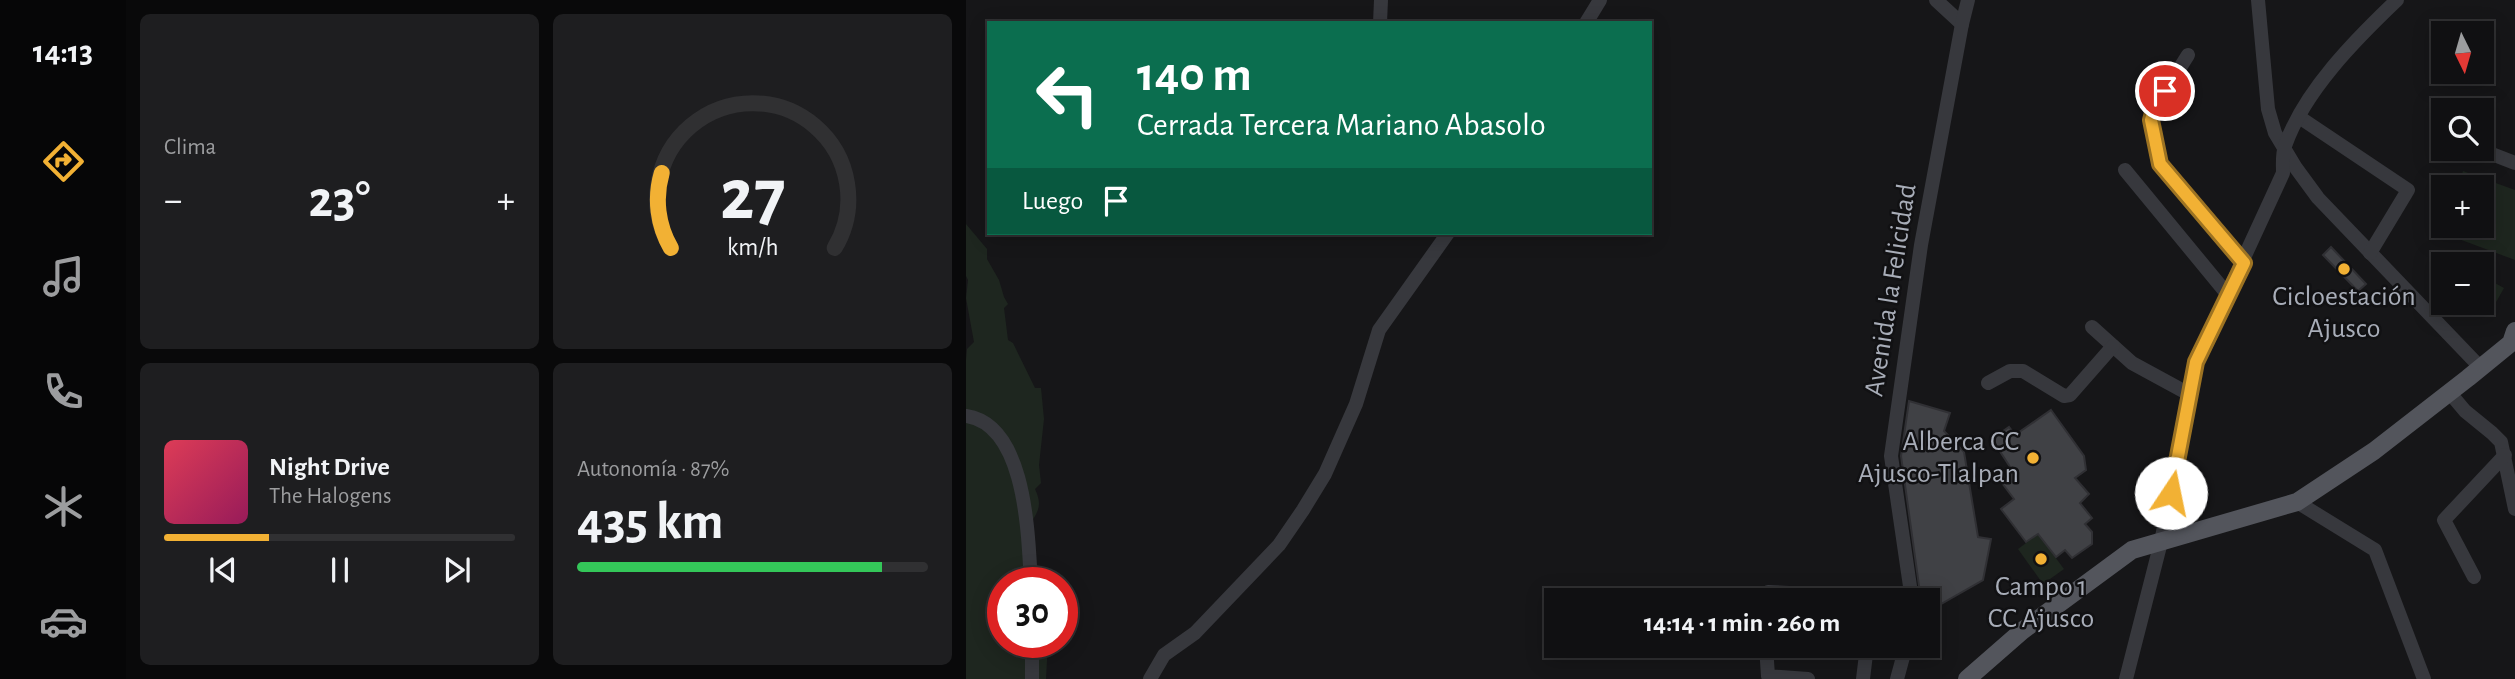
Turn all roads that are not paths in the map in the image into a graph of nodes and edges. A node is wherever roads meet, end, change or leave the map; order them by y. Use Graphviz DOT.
graph roads {
  1 [pos="1381,0"];
  2 [pos="1600,0"];
  3 [pos="1936,0"];
  4 [pos="1968,0"];
  5 [pos="2258,0"];
  6 [pos="2397,0"];
  7 [pos="1380,21"];
  8 [pos="1587,21"];
  9 [pos="1962,24"];
  10 [pos="2188,55"];
  11 [pos="2299,117"];
  12 [pos="2284,148"];
  13 [pos="2494,155"];
  14 [pos="2515,163"];
  15 [pos="2125,170"];
  16 [pos="1445,235"];
  17 [pos="2370,253"];
  18 [pos="2244,263"];
  19 [pos="2228,295"];
  20 [pos="2092,327"];
  21 [pos="2513,340"];
  22 [pos="2113,346"];
  23 [pos="2481,368"];
  24 [pos="1988,383"];
  25 [pos="2449,393"];
  26 [pos="2189,394"];
  27 [pos="966,416"];
  28 [pos="2505,455"];
  29 [pos="2297,502"];
  30 [pos="2515,509"];
  31 [pos="2161,542"];
  32 [pos="1030,567"];
  33 [pos="2474,577"];
  34 [pos="1910,588"];
  35 [pos="1032,658"];
  36 [pos="1767,658"];
  37 [pos="1866,658"];
  38 [pos="1903,658"];
  39 [pos="1032,679"];
  40 [pos="1150,679"];
  41 [pos="1808,679"];
  42 [pos="1863,679"];
  43 [pos="1897,679"];
  44 [pos="1967,679"];
  45 [pos="2126,679"];
  46 [pos="2424,679"];
  1 -- 7 [label="street"];
  2 -- 8 [label="street"];
  3 -- 9 [label="street"];
  4 -- 9 [label="street, Avenida la Felicidad"];
  5 -- 12 [label="street"];
  6 -- 11 [label="street"];
  9 -- 34 [label="street, Avenida la Felicidad"];
  10 -- 18 [label="street"];
  11 -- 12 [label="street"];
  11 -- 17 [label="street"];
  12 -- 17 [label="street"];
  12 -- 18 [label="street"];
  13 -- 14 [label="street"];
  15 -- 19 [label="street"];
  16 -- 40 [label="street"];
  17 -- 23 [label="street"];
  18 -- 19 [label="street"];
  19 -- 26 [label="street"];
  20 -- 22 [label="street"];
  21 -- 23 [label="main road"];
  22 -- 24 [label="street"];
  22 -- 26 [label="street"];
  23 -- 25 [label="main road"];
  25 -- 28 [label="street"];
  25 -- 29 [label="main road"];
  26 -- 31 [label="street"];
  27 -- 32 [label="street"];
  28 -- 30 [label="street"];
  28 -- 33 [label="street"];
  29 -- 31 [label="main road"];
  29 -- 46 [label="street"];
  31 -- 44 [label="main road"];
  31 -- 45 [label="street"];
  35 -- 39 [label="street"];
  36 -- 41 [label="street"];
  37 -- 42 [label="street"];
  38 -- 43 [label="street"];
}
